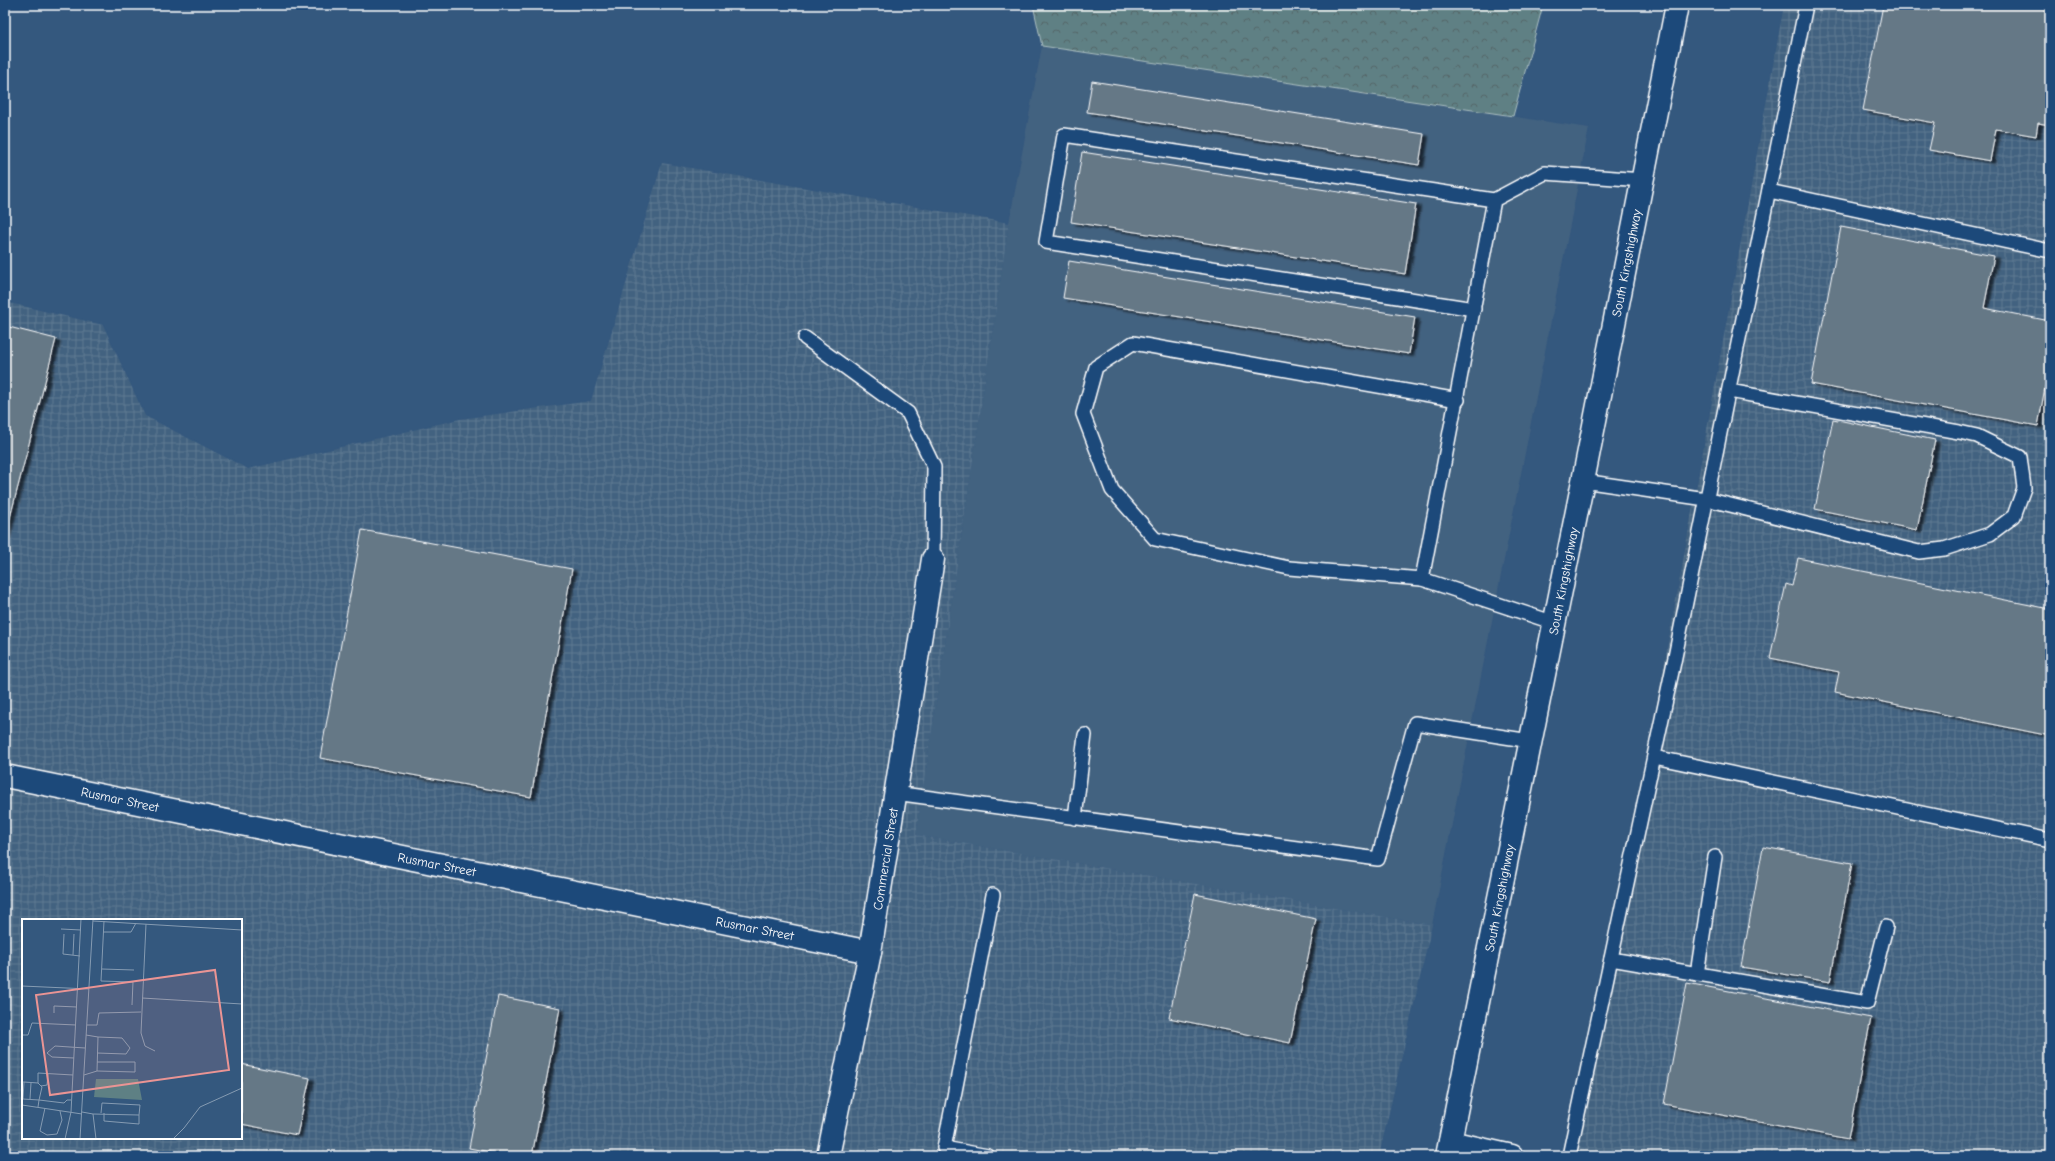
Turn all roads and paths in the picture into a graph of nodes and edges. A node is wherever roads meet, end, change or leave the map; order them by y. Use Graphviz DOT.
graph roads {
  1 [pos="1677,5"];
  2 [pos="1806,5"];
  3 [pos="1643,180"];
  4 [pos="1769,191"];
  5 [pos="1494,200"];
  6 [pos="2050,249"];
  7 [pos="1474,309"];
  8 [pos="805,338"];
  9 [pos="1728,391"];
  10 [pos="1458,400"];
  11 [pos="1583,481"];
  12 [pos="1706,499"];
  13 [pos="933,560"];
  14 [pos="1422,579"];
  15 [pos="1555,623"];
  16 [pos="1085,735"];
  17 [pos="1530,741"];
  18 [pos="1654,758"];
  19 [pos="5,776"];
  20 [pos="896,793"];
  21 [pos="1075,818"];
  22 [pos="2050,840"];
  23 [pos="1715,857"];
  24 [pos="993,895"];
  25 [pos="1886,927"];
  26 [pos="870,952"];
  27 [pos="1611,959"];
  28 [pos="1697,974"];
  29 [pos="1448,1149"];
  30 [pos="828,1156"];
  31 [pos="988,1156"];
  32 [pos="1512,1156"];
  33 [pos="1569,1156"];
  1 -- 3 [label="street, South Kingshighway"];
  2 -- 4 [label="lane"];
  3 -- 5 [label="lane"];
  3 -- 11 [label="street, South Kingshighway"];
  4 -- 6 [label="lane"];
  4 -- 9 [label="lane"];
  5 -- 7 [label="lane"];
  5 -- 7 [label="lane"];
  7 -- 10 [label="lane"];
  8 -- 13 [label="lane"];
  9 -- 12 [label="lane"];
  9 -- 12 [label="lane"];
  10 -- 14 [label="lane"];
  10 -- 14 [label="lane"];
  11 -- 12 [label="lane"];
  11 -- 15 [label="street, South Kingshighway"];
  12 -- 18 [label="lane"];
  13 -- 20 [label="street, Commercial Street"];
  14 -- 15 [label="lane"];
  15 -- 17 [label="street, South Kingshighway"];
  16 -- 21 [label="lane"];
  17 -- 21 [label="lane"];
  17 -- 29 [label="street, South Kingshighway"];
  18 -- 22 [label="lane"];
  18 -- 27 [label="lane"];
  19 -- 26 [label="street, Rusmar Street"];
  20 -- 21 [label="lane"];
  20 -- 26 [label="street, Commercial Street"];
  23 -- 28 [label="lane"];
  24 -- 31 [label="lane"];
  25 -- 28 [label="lane"];
  26 -- 30 [label="street, Commercial Street"];
  27 -- 28 [label="lane"];
  27 -- 33 [label="lane"];
  29 -- 32 [label="street"];
}
